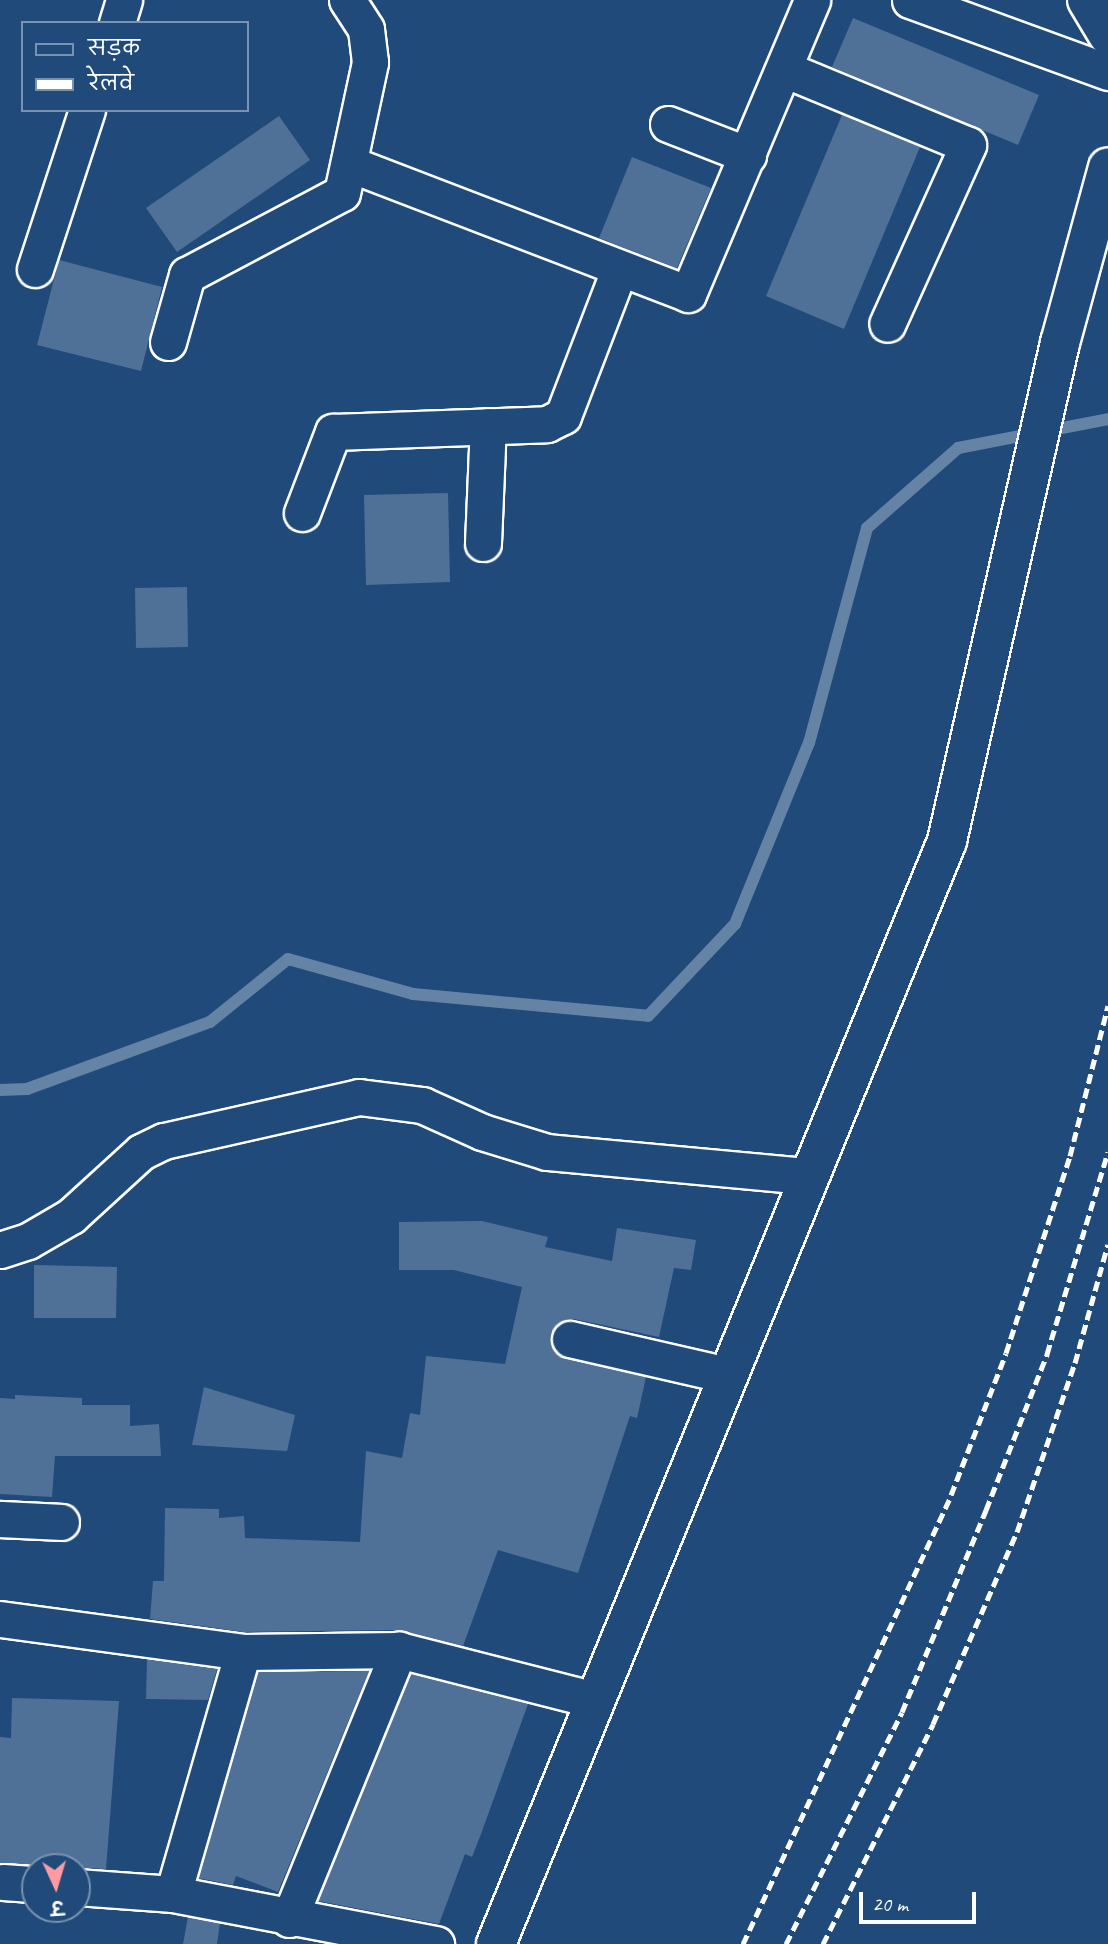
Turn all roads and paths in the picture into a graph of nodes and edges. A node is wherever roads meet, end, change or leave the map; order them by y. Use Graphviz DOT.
graph roads {
  1 [pos="124,0"];
  2 [pos="347,0"];
  3 [pos="812,0"];
  4 [pos="910,0"];
  5 [pos="1087,0"];
  6 [pos="118,21"];
  7 [pos="1108,35"];
  8 [pos="784,69"];
  9 [pos="1108,72"];
  10 [pos="87,112"];
  11 [pos="668,124"];
  12 [pos="748,155"];
  13 [pos="351,164"];
  14 [pos="1108,167"];
  15 [pos="35,269"];
  16 [pos="620,270"];
  17 [pos="887,324"];
  18 [pos="168,342"];
  19 [pos="488,426"];
  20 [pos="302,513"];
  21 [pos="483,543"];
  22 [pos="807,1176"];
  23 [pos="0,1250"];
  24 [pos="570,1339"];
  25 [pos="727,1375"];
  26 [pos="0,1519"];
  27 [pos="61,1522"];
  28 [pos="0,1619"];
  29 [pos="399,1650"];
  30 [pos="243,1652"];
  31 [pos="595,1700"];
  32 [pos="91,1888"];
  33 [pos="173,1894"];
  34 [pos="289,1919"];
  35 [pos="436,1944"];
  36 [pos="496,1944"];
  1 -- 6 [label="street"];
  2 -- 13 [label="street"];
  3 -- 8 [label="street"];
  4 -- 9 [label="street"];
  5 -- 7 [label="street"];
  8 -- 12 [label="street"];
  8 -- 17 [label="street"];
  10 -- 15 [label="street"];
  11 -- 12 [label="street"];
  12 -- 16 [label="street"];
  13 -- 16 [label="street"];
  13 -- 18 [label="street"];
  14 -- 22 [label="street"];
  16 -- 19 [label="street"];
  19 -- 20 [label="street"];
  19 -- 21 [label="street"];
  22 -- 23 [label="street"];
  22 -- 25 [label="street"];
  24 -- 25 [label="street"];
  25 -- 31 [label="street"];
  26 -- 27 [label="street"];
  28 -- 30 [label="street"];
  29 -- 30 [label="street"];
  29 -- 31 [label="street"];
  29 -- 34 [label="street"];
  30 -- 33 [label="street"];
  31 -- 36 [label="street"];
  32 -- 33 [label="street"];
  33 -- 34 [label="street"];
  34 -- 35 [label="street"];
}
